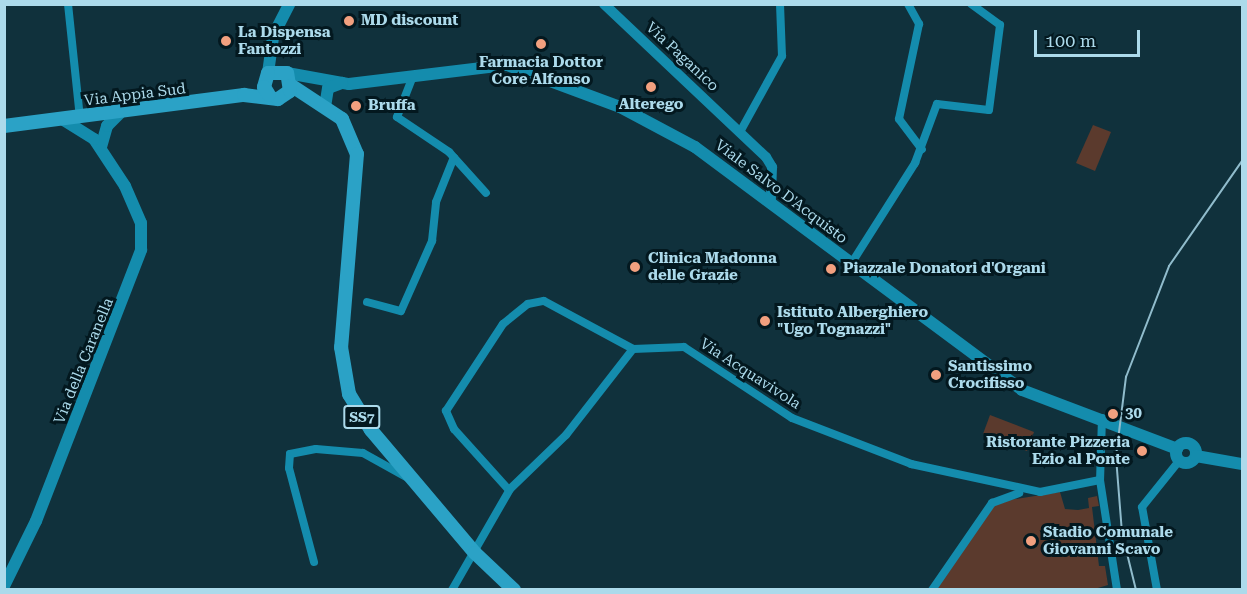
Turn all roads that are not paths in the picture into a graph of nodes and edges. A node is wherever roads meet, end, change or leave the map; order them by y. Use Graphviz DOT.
graph roads {
  1 [pos="68,4"];
  2 [pos="289,4"];
  3 [pos="604,4"];
  4 [pos="780,4"];
  5 [pos="908,4"];
  6 [pos="971,4"];
  7 [pos="413,76"];
  8 [pos="279,77"];
  9 [pos="342,83"];
  10 [pos="244,95"];
  11 [pos="269,96"];
  12 [pos="283,98"];
  13 [pos="319,104"];
  14 [pos="120,113"];
  15 [pos="86,117"];
  16 [pos="64,120"];
  17 [pos="4,126"];
  18 [pos="740,132"];
  19 [pos="101,147"];
  20 [pos="922,149"];
  21 [pos="454,157"];
  22 [pos="486,193"];
  23 [pos="771,204"];
  24 [pos="851,264"];
  25 [pos="367,302"];
  26 [pos="633,349"];
  27 [pos="1102,418"];
  28 [pos="1178,455"];
  29 [pos="1196,456"];
  30 [pos="1242,464"];
  31 [pos="414,478"];
  32 [pos="1100,480"];
  33 [pos="509,490"];
  34 [pos="1040,492"];
  35 [pos="475,553"];
  36 [pos="314,562"];
  37 [pos="4,586"];
  38 [pos="452,590"];
  39 [pos="514,590"];
  40 [pos="932,590"];
  41 [pos="1117,590"];
  42 [pos="1157,590"];
  1 -- 15 [label="street"];
  2 -- 8 [label="main road"];
  3 -- 18 [label="street, Via Paganico"];
  4 -- 18 [label="street"];
  5 -- 20 [label="street"];
  6 -- 20 [label="street"];
  7 -- 9 [label="main road, Viale Salvo D'Acquisto"];
  7 -- 21 [label="street"];
  7 -- 23 [label="main road, Viale Salvo D'Acquisto"];
  8 -- 9 [label="main road, Viale Salvo D'Acquisto"];
  8 -- 10 [label="main road"];
  8 -- 11 [label="main road"];
  8 -- 12 [label="main road"];
  8 -- 13 [label="main road, SS7"];
  9 -- 13 [label="main road"];
  10 -- 11 [label="main road, Via Appia Sud"];
  10 -- 14 [label="main road, Via Appia Sud"];
  11 -- 12 [label="main road, Via Appia Sud"];
  12 -- 13 [label="main road"];
  13 -- 31 [label="main road, SS7"];
  14 -- 15 [label="main road, Via Appia Sud"];
  14 -- 19 [label="main road"];
  15 -- 16 [label="main road, Via Appia Sud"];
  15 -- 19 [label="main road, Via della Caranella"];
  16 -- 17 [label="main road, Via Appia Sud"];
  16 -- 19 [label="main road, Via della Caranella"];
  18 -- 23 [label="street, Via Paganico"];
  19 -- 37 [label="main road, Via della Caranella"];
  20 -- 24 [label="street"];
  21 -- 22 [label="street"];
  21 -- 25 [label="street"];
  23 -- 24 [label="main road, Viale Salvo D'Acquisto"];
  24 -- 27 [label="main road, Viale Salvo D'Acquisto"];
  26 -- 33 [label="street"];
  26 -- 33 [label="street"];
  26 -- 34 [label="street, Via Acquavivola"];
  27 -- 28 [label="main road, Viale Salvo D'Acquisto"];
  27 -- 32 [label="street"];
  28 -- 29 [label="main road"];
  28 -- 29 [label="main road, Viale Salvo D'Acquisto"];
  28 -- 42 [label="street"];
  29 -- 30 [label="main road"];
  31 -- 35 [label="main road, SS7"];
  31 -- 36 [label="street"];
  32 -- 34 [label="street, Via Acquavivola"];
  32 -- 41 [label="street"];
  33 -- 35 [label="street"];
  34 -- 40 [label="street"];
  35 -- 38 [label="street"];
  35 -- 39 [label="main road, SS7"];
}
